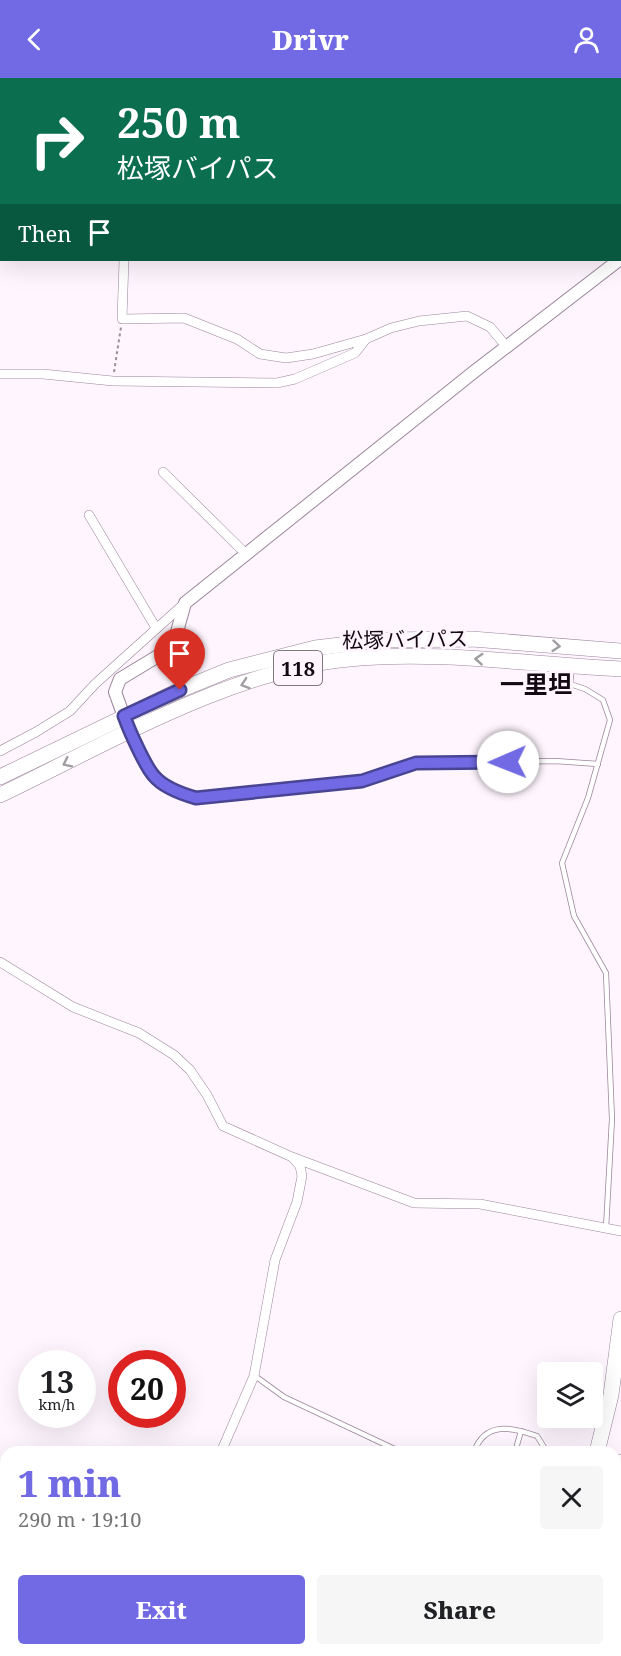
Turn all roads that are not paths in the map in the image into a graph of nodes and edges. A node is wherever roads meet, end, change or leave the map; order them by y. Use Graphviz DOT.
graph roads {
  1 [pos="124,261"];
  2 [pos="617,261"];
  3 [pos="366,339"];
  4 [pos="506,346"];
  5 [pos="0,374"];
  6 [pos="163,472"];
  7 [pos="89,515"];
  8 [pos="246,554"];
  9 [pos="185,603"];
  10 [pos="156,628"];
  11 [pos="621,651"];
  12 [pos="572,667"];
  13 [pos="621,669"];
  14 [pos="124,716"];
  15 [pos="130,731"];
  16 [pos="0,751"];
  17 [pos="598,764"];
  18 [pos="0,777"];
  19 [pos="0,795"];
  20 [pos="0,962"];
  21 [pos="292,1157"];
  22 [pos="606,1228"];
  23 [pos="621,1230"];
  24 [pos="621,1319"];
  25 [pos="254,1376"];
  26 [pos="521,1431"];
  27 [pos="224,1446"];
  28 [pos="388,1446"];
  29 [pos="476,1446"];
  30 [pos="517,1446"];
  31 [pos="543,1446"];
  32 [pos="598,1446"];
  1 -- 3 [label="street"];
  2 -- 4 [label="street"];
  3 -- 4 [label="street"];
  3 -- 5 [label="street"];
  4 -- 8 [label="street"];
  6 -- 8 [label="street"];
  7 -- 10 [label="street"];
  8 -- 9 [label="street"];
  9 -- 10 [label="street"];
  9 -- 14 [label="street"];
  10 -- 16 [label="street"];
  14 -- 11 [label="highway, 松塚バイパス / 118, one-way"];
  12 -- 13 [label="highway, 松塚バイパス / 118"];
  12 -- 15 [label="highway, 松塚バイパス / 118, one-way"];
  12 -- 17 [label="lane"];
  14 -- 15 [label="street"];
  14 -- 18 [label="highway, 松塚バイパス / 118"];
  15 -- 17 [label="lane"];
  15 -- 19 [label="highway, 松塚バイパス / 118, one-way"];
  17 -- 22 [label="lane"];
  20 -- 21 [label="street"];
  21 -- 22 [label="street"];
  21 -- 25 [label="street"];
  22 -- 23 [label="street"];
  24 -- 32 [label="highway"];
  25 -- 27 [label="street"];
  25 -- 28 [label="lane"];
  26 -- 29 [label="lane"];
  26 -- 30 [label="lane"];
  26 -- 31 [label="lane"];
}
